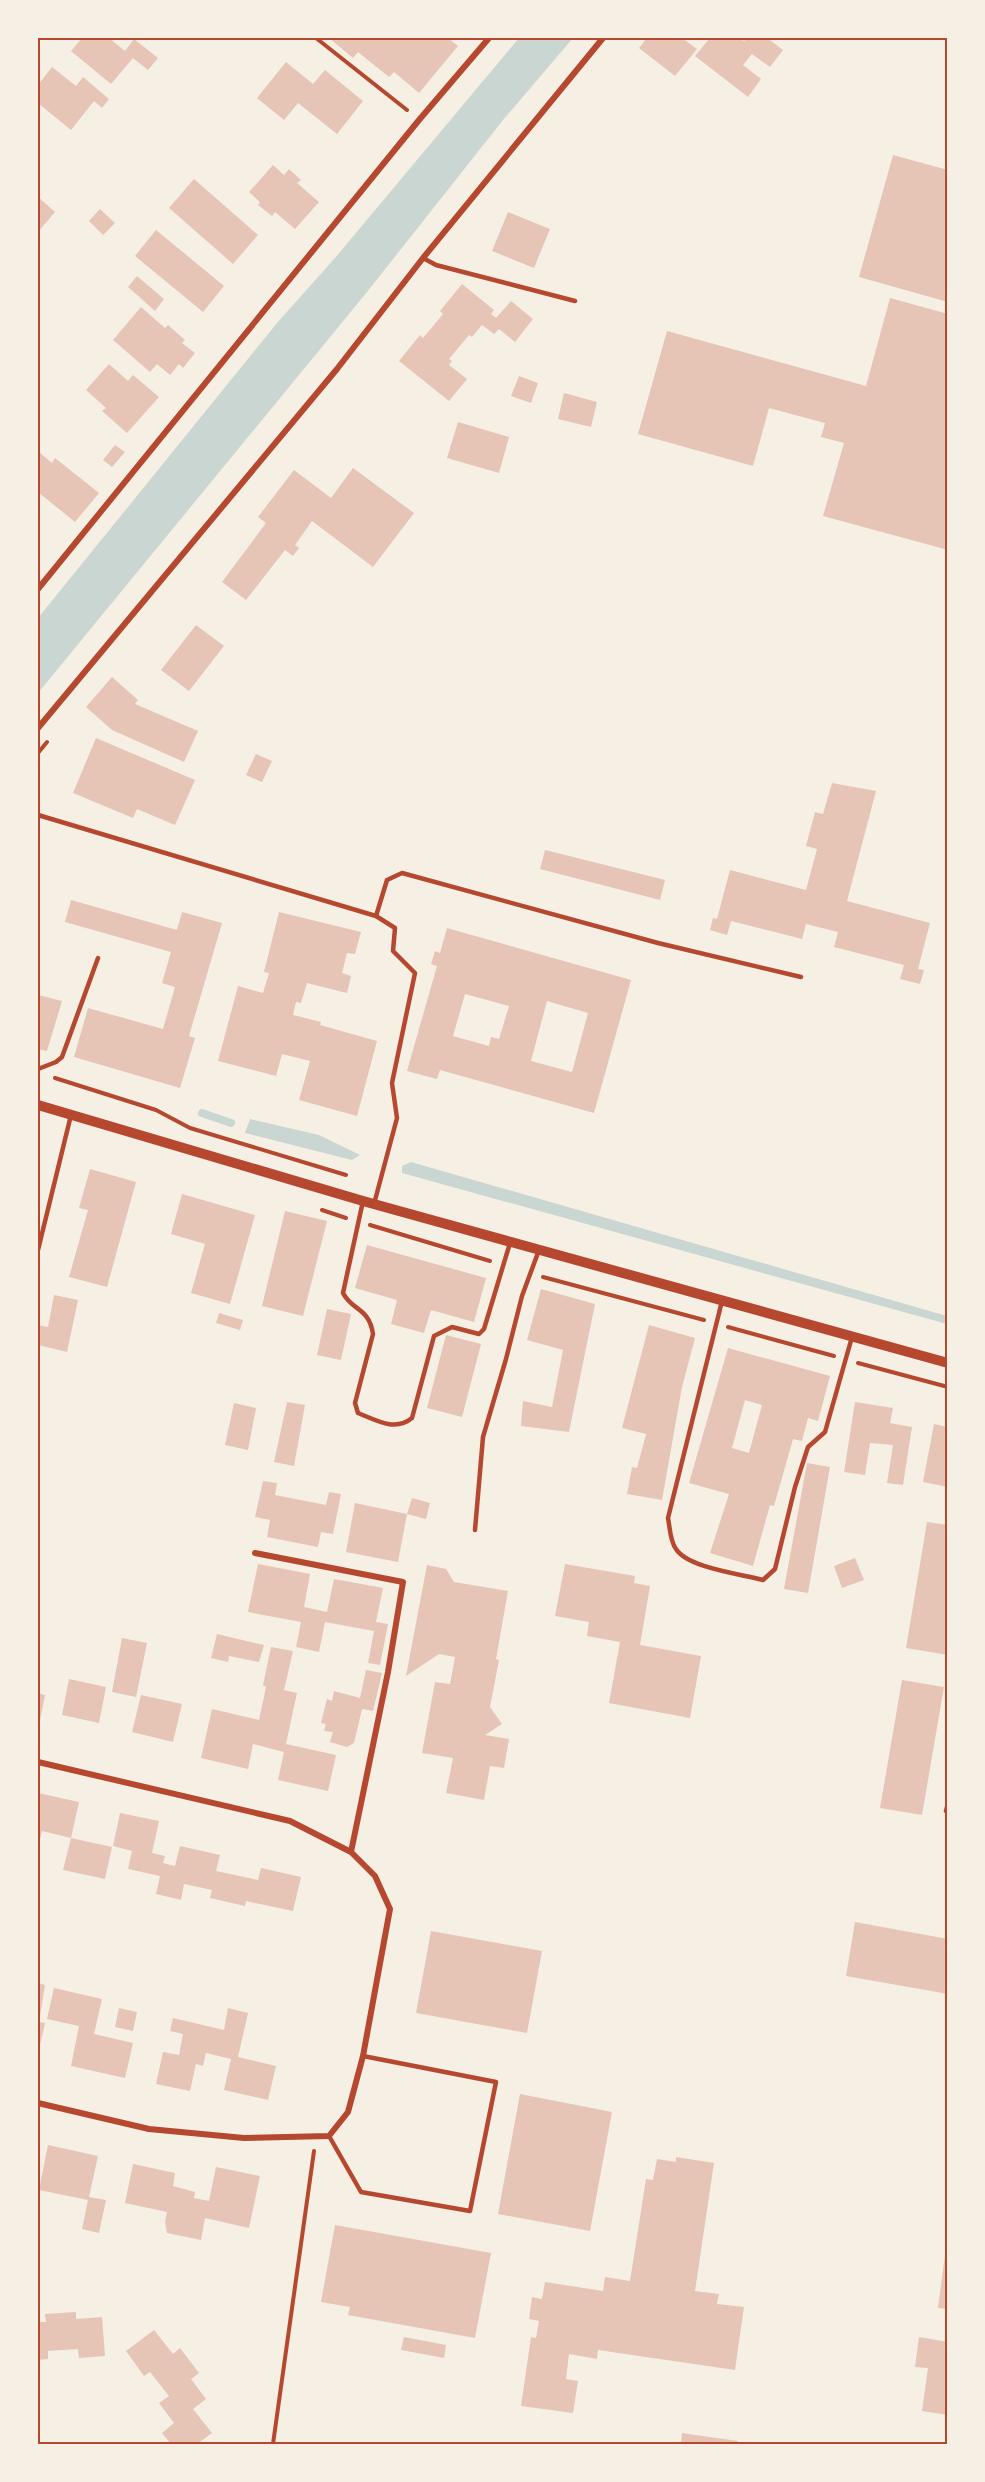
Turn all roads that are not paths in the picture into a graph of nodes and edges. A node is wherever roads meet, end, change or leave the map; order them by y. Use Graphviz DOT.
graph roads {
  1 [pos="489,38"];
  2 [pos="603,38"];
  3 [pos="423,258"];
  4 [pos="575,301"];
  5 [pos="38,589"];
  6 [pos="38,728"];
  7 [pos="38,815"];
  8 [pos="376,916"];
  9 [pos="98,958"];
  10 [pos="801,977"];
  11 [pos="38,1069"];
  12 [pos="38,1105"];
  13 [pos="71,1115"];
  14 [pos="368,1202"];
  15 [pos="511,1242"];
  16 [pos="38,1250"];
  17 [pos="539,1250"];
  18 [pos="722,1301"];
  19 [pos="852,1337"];
  20 [pos="948,1363"];
  21 [pos="475,1530"];
  22 [pos="255,1553"];
  23 [pos="38,1762"];
  24 [pos="948,1803"];
  25 [pos="946,1811"];
  26 [pos="351,1852"];
  27 [pos="363,2056"];
  28 [pos="38,2103"];
  29 [pos="329,2136"];
  1 -- 5 [label="street"];
  2 -- 3 [label="street"];
  3 -- 4 [label="lane"];
  3 -- 6 [label="street"];
  7 -- 8 [label="lane"];
  8 -- 10 [label="lane"];
  8 -- 14 [label="lane"];
  9 -- 11 [label="lane"];
  12 -- 13 [label="street"];
  13 -- 14 [label="street"];
  13 -- 16 [label="lane"];
  14 -- 15 [label="street"];
  14 -- 15 [label="lane"];
  15 -- 17 [label="street"];
  17 -- 18 [label="street"];
  17 -- 21 [label="lane"];
  18 -- 19 [label="street"];
  18 -- 19 [label="lane"];
  19 -- 20 [label="street"];
  22 -- 26 [label="street"];
  23 -- 26 [label="street"];
  24 -- 25 [label="lane"];
  26 -- 27 [label="street"];
  27 -- 29 [label="street"];
  27 -- 29 [label="lane"];
  28 -- 29 [label="street"];
}
